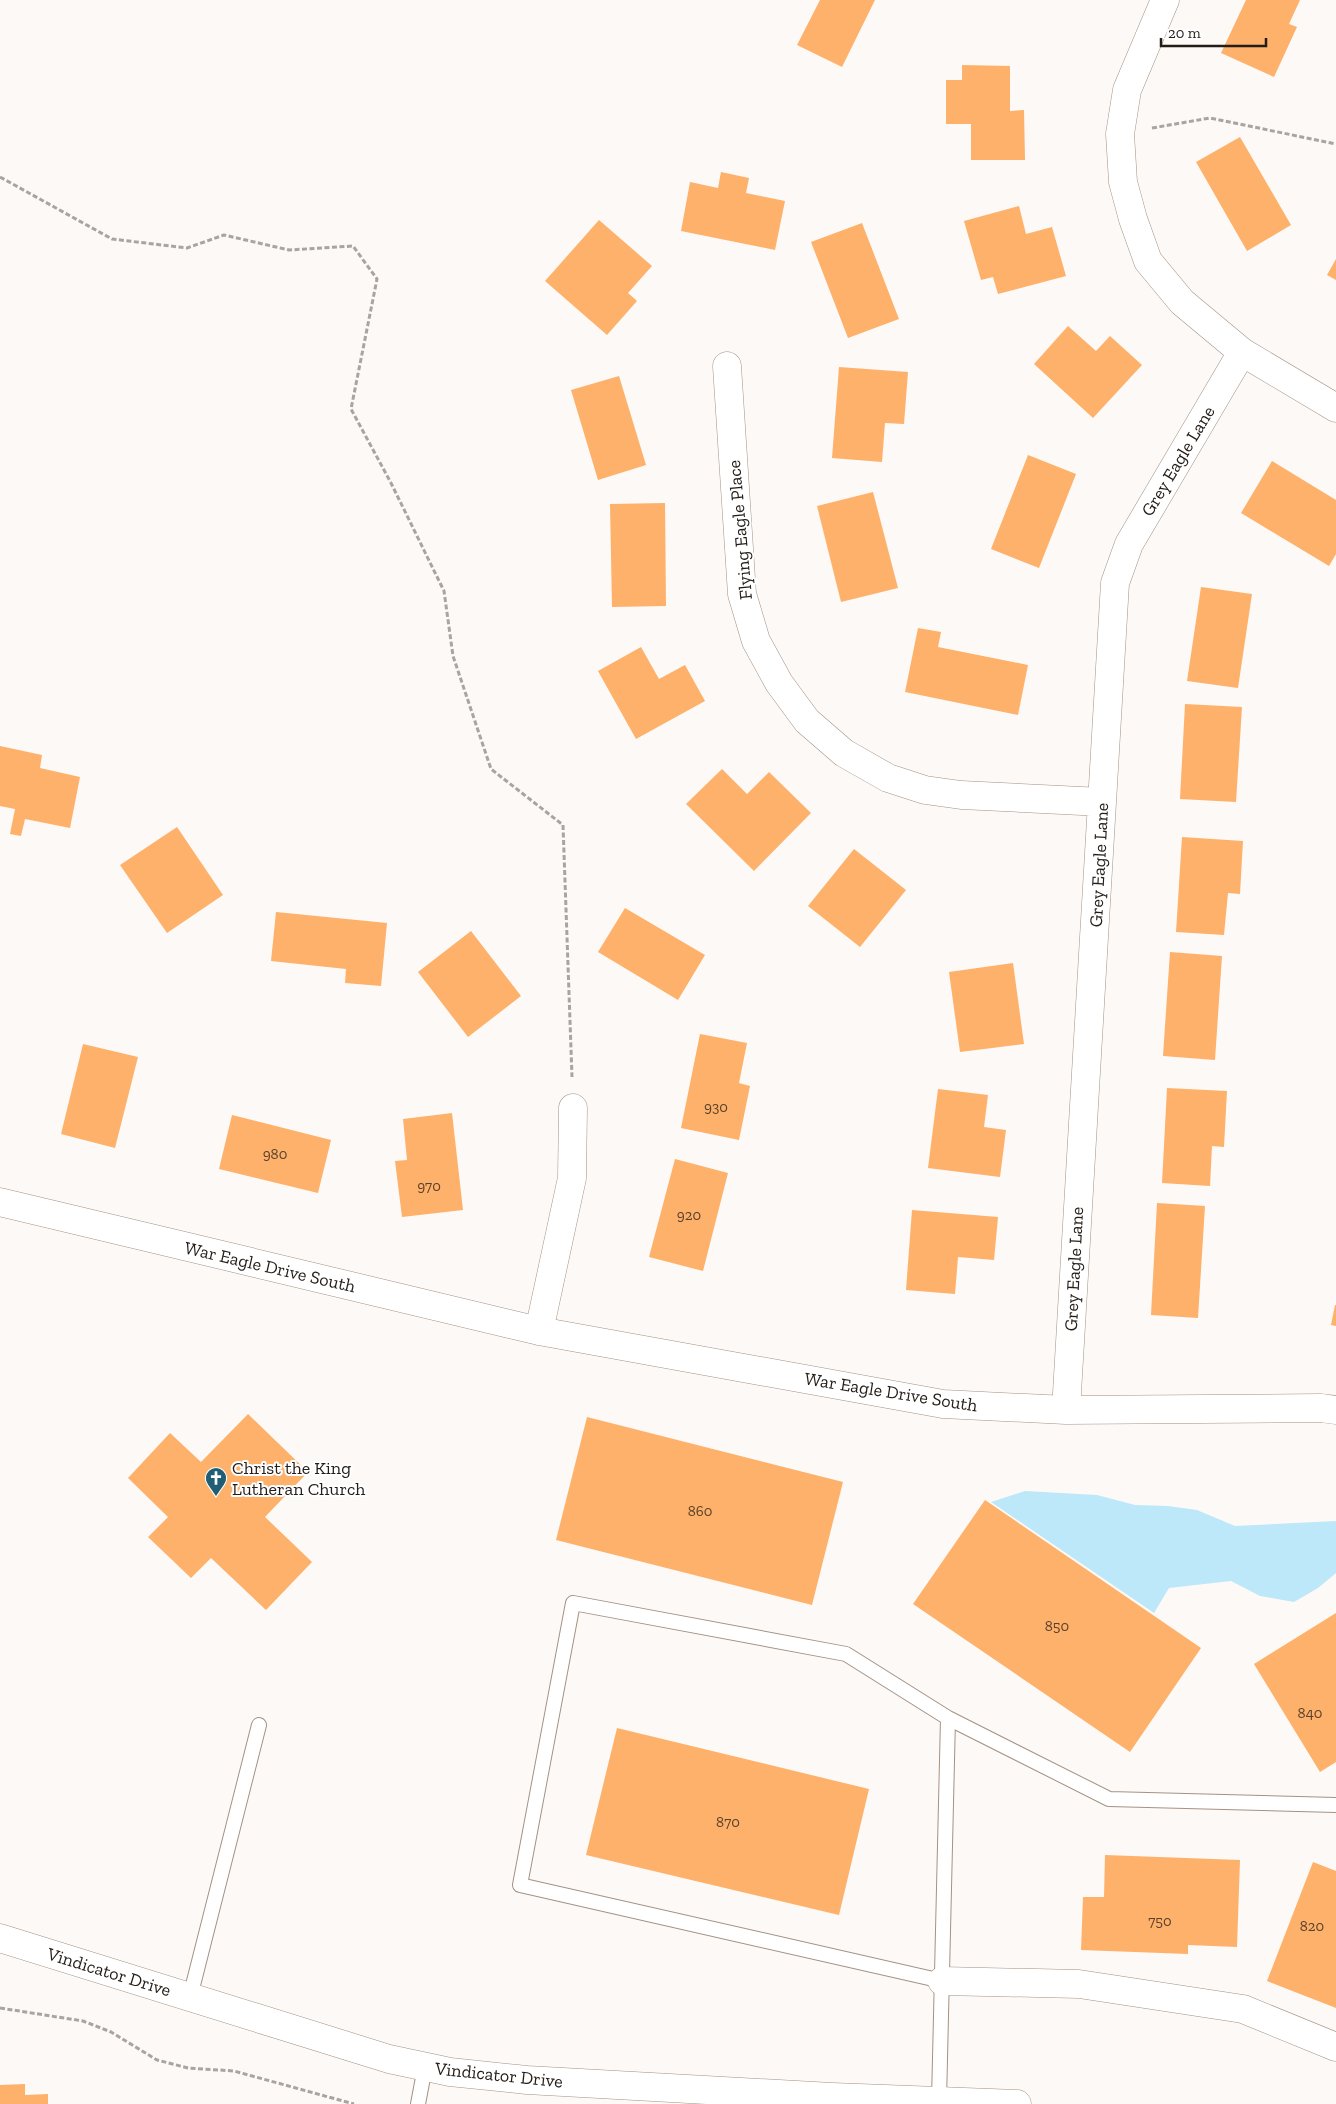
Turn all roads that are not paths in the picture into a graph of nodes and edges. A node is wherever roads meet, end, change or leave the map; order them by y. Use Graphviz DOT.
graph roads {
  1 [pos="1165,0"];
  2 [pos="1242,352"];
  3 [pos="727,366"];
  4 [pos="1336,408"];
  5 [pos="1102,802"];
  6 [pos="573,1108"];
  7 [pos="0,1202"];
  8 [pos="540,1331"];
  9 [pos="1066,1410"];
  10 [pos="1336,1410"];
  11 [pos="948,1718"];
  12 [pos="259,1726"];
  13 [pos="1336,1805"];
  14 [pos="0,1938"];
  15 [pos="942,1981"];
  16 [pos="190,1997"];
  17 [pos="1336,2047"];
  18 [pos="425,2067"];
  19 [pos="939,2101"];
  20 [pos="418,2104"];
  21 [pos="1017,2104"];
  1 -- 2 [label="street"];
  2 -- 4 [label="street"];
  2 -- 5 [label="street, Grey Eagle Lane"];
  3 -- 5 [label="street, Flying Eagle Place"];
  5 -- 9 [label="street, Grey Eagle Lane"];
  6 -- 8 [label="street"];
  7 -- 8 [label="street, War Eagle Drive South"];
  8 -- 9 [label="street, War Eagle Drive South"];
  9 -- 10 [label="street, War Eagle Drive South"];
  11 -- 13 [label="lane"];
  11 -- 15 [label="lane"];
  11 -- 15 [label="lane"];
  12 -- 16 [label="lane"];
  14 -- 16 [label="street, Vindicator Drive"];
  15 -- 17 [label="street"];
  15 -- 19 [label="lane"];
  16 -- 18 [label="street, Vindicator Drive"];
  18 -- 19 [label="street, Vindicator Drive"];
  18 -- 20 [label="lane"];
  19 -- 21 [label="street, Vindicator Drive"];
}
